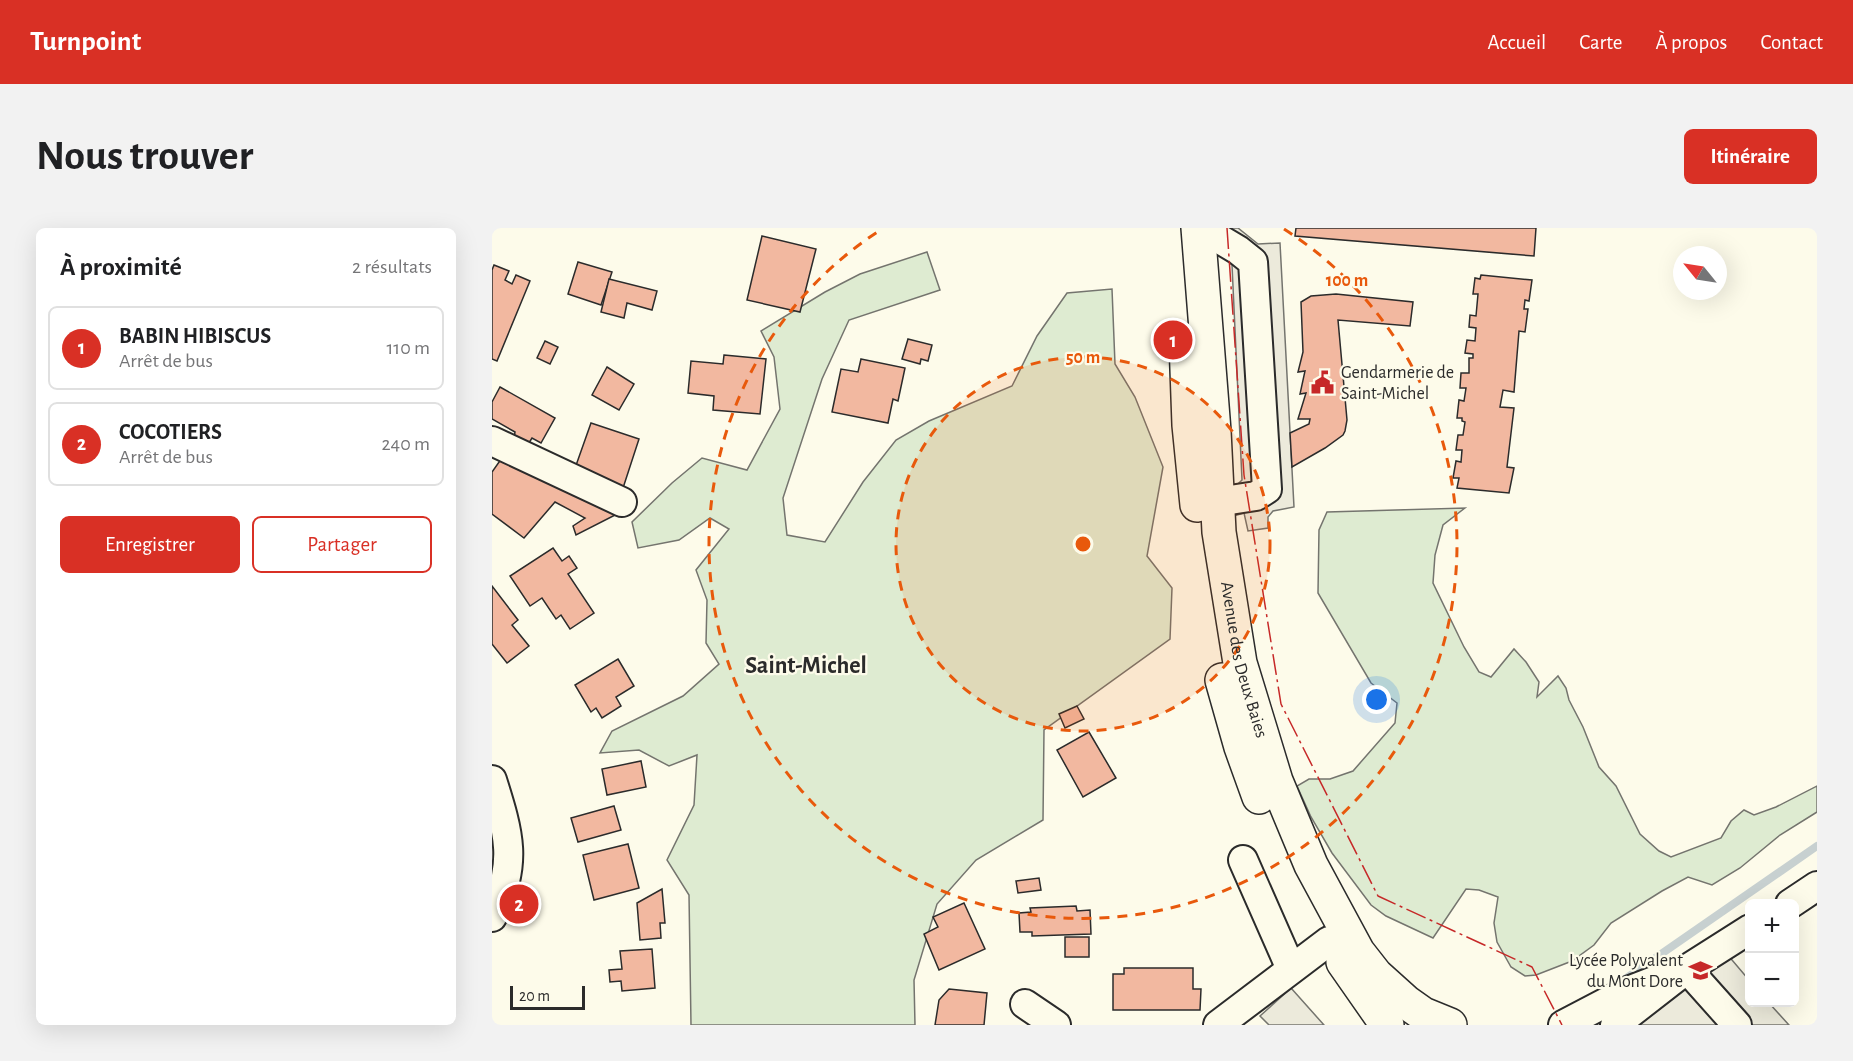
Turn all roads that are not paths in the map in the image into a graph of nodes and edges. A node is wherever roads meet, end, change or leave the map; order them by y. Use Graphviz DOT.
graph roads {
  1 [pos="1179,228"];
  2 [pos="1200,228"];
  3 [pos="492,441"];
  4 [pos="622,502"];
  5 [pos="1217,502"];
  6 [pos="492,780"];
  7 [pos="1243,860"];
  8 [pos="1817,886"];
  9 [pos="1796,899"];
  10 [pos="492,917"];
  11 [pos="1745,932"];
  12 [pos="1329,941"];
  13 [pos="1291,969"];
  14 [pos="1687,969"];
  15 [pos="1025,1004"];
  16 [pos="1619,1024"];
  17 [pos="1056,1025"];
  18 [pos="1218,1025"];
  19 [pos="1387,1025"];
  20 [pos="1450,1025"];
  21 [pos="1563,1025"];
  22 [pos="1737,1025"];
  1 -- 12 [label="main road, Avenue des Deux Baies"];
  2 -- 5 [label="main road, Avenue des Deux Baies"];
  2 -- 5 [label="street"];
  3 -- 4 [label="street"];
  5 -- 20 [label="main road, Avenue des Deux Baies"];
  6 -- 10 [label="street"];
  7 -- 13 [label="street"];
  8 -- 9 [label="street"];
  11 -- 14 [label="street"];
  12 -- 13 [label="street"];
  12 -- 19 [label="main road, Avenue des Deux Baies"];
  13 -- 18 [label="street"];
  14 -- 16 [label="street"];
  14 -- 21 [label="street"];
  14 -- 22 [label="street"];
  15 -- 17 [label="street"];
}
